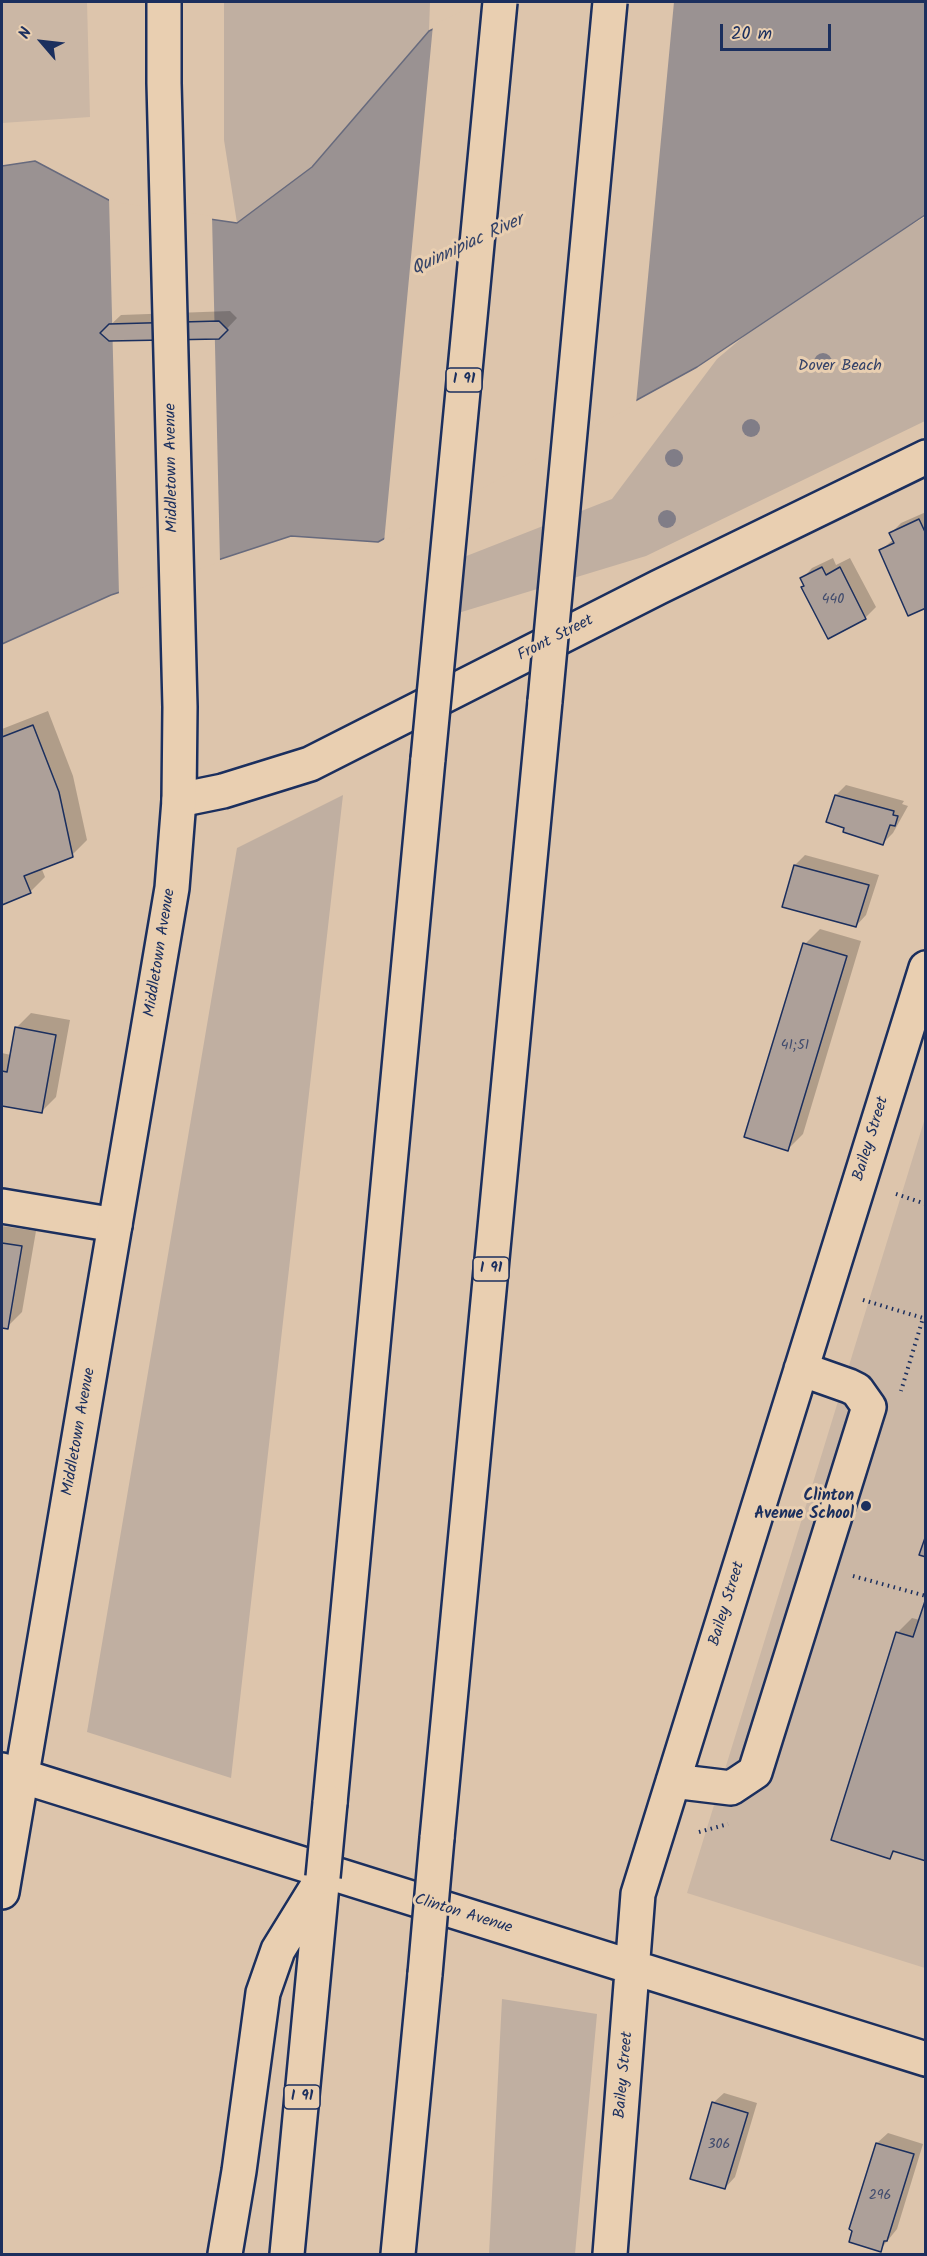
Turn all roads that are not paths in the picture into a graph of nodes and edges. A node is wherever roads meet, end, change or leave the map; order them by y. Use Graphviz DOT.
graph roads {
  1 [pos="164,2"];
  2 [pos="500,2"];
  3 [pos="610,2"];
  4 [pos="926,457"];
  5 [pos="179,800"];
  6 [pos="926,968"];
  7 [pos="2,1206"];
  8 [pos="115,1225"];
  9 [pos="801,1369"];
  10 [pos="11,1773"];
  11 [pos="673,1781"];
  12 [pos="2,1892"];
  13 [pos="303,1934"];
  14 [pos="634,1968"];
  15 [pos="926,2059"];
  16 [pos="225,2254"];
  17 [pos="287,2254"];
  18 [pos="398,2254"];
  19 [pos="610,2254"];
  1 -- 5 [label="main road, Middletown Avenue"];
  2 -- 13 [label="main road, I 91, bridge"];
  3 -- 18 [label="main road, I 91, bridge"];
  4 -- 5 [label="main road, Front Street"];
  5 -- 8 [label="main road, Middletown Avenue"];
  6 -- 9 [label="main road, Bailey Street"];
  7 -- 8 [label="main road"];
  8 -- 10 [label="main road, Middletown Avenue"];
  9 -- 11 [label="main road, Bailey Street"];
  9 -- 11 [label="main road"];
  10 -- 12 [label="main road, Middletown Avenue"];
  10 -- 14 [label="main road, Clinton Avenue"];
  11 -- 14 [label="main road, Bailey Street"];
  13 -- 16 [label="main road"];
  13 -- 17 [label="main road, I 91"];
  14 -- 15 [label="main road, Clinton Avenue"];
  14 -- 19 [label="main road, Bailey Street"];
}
